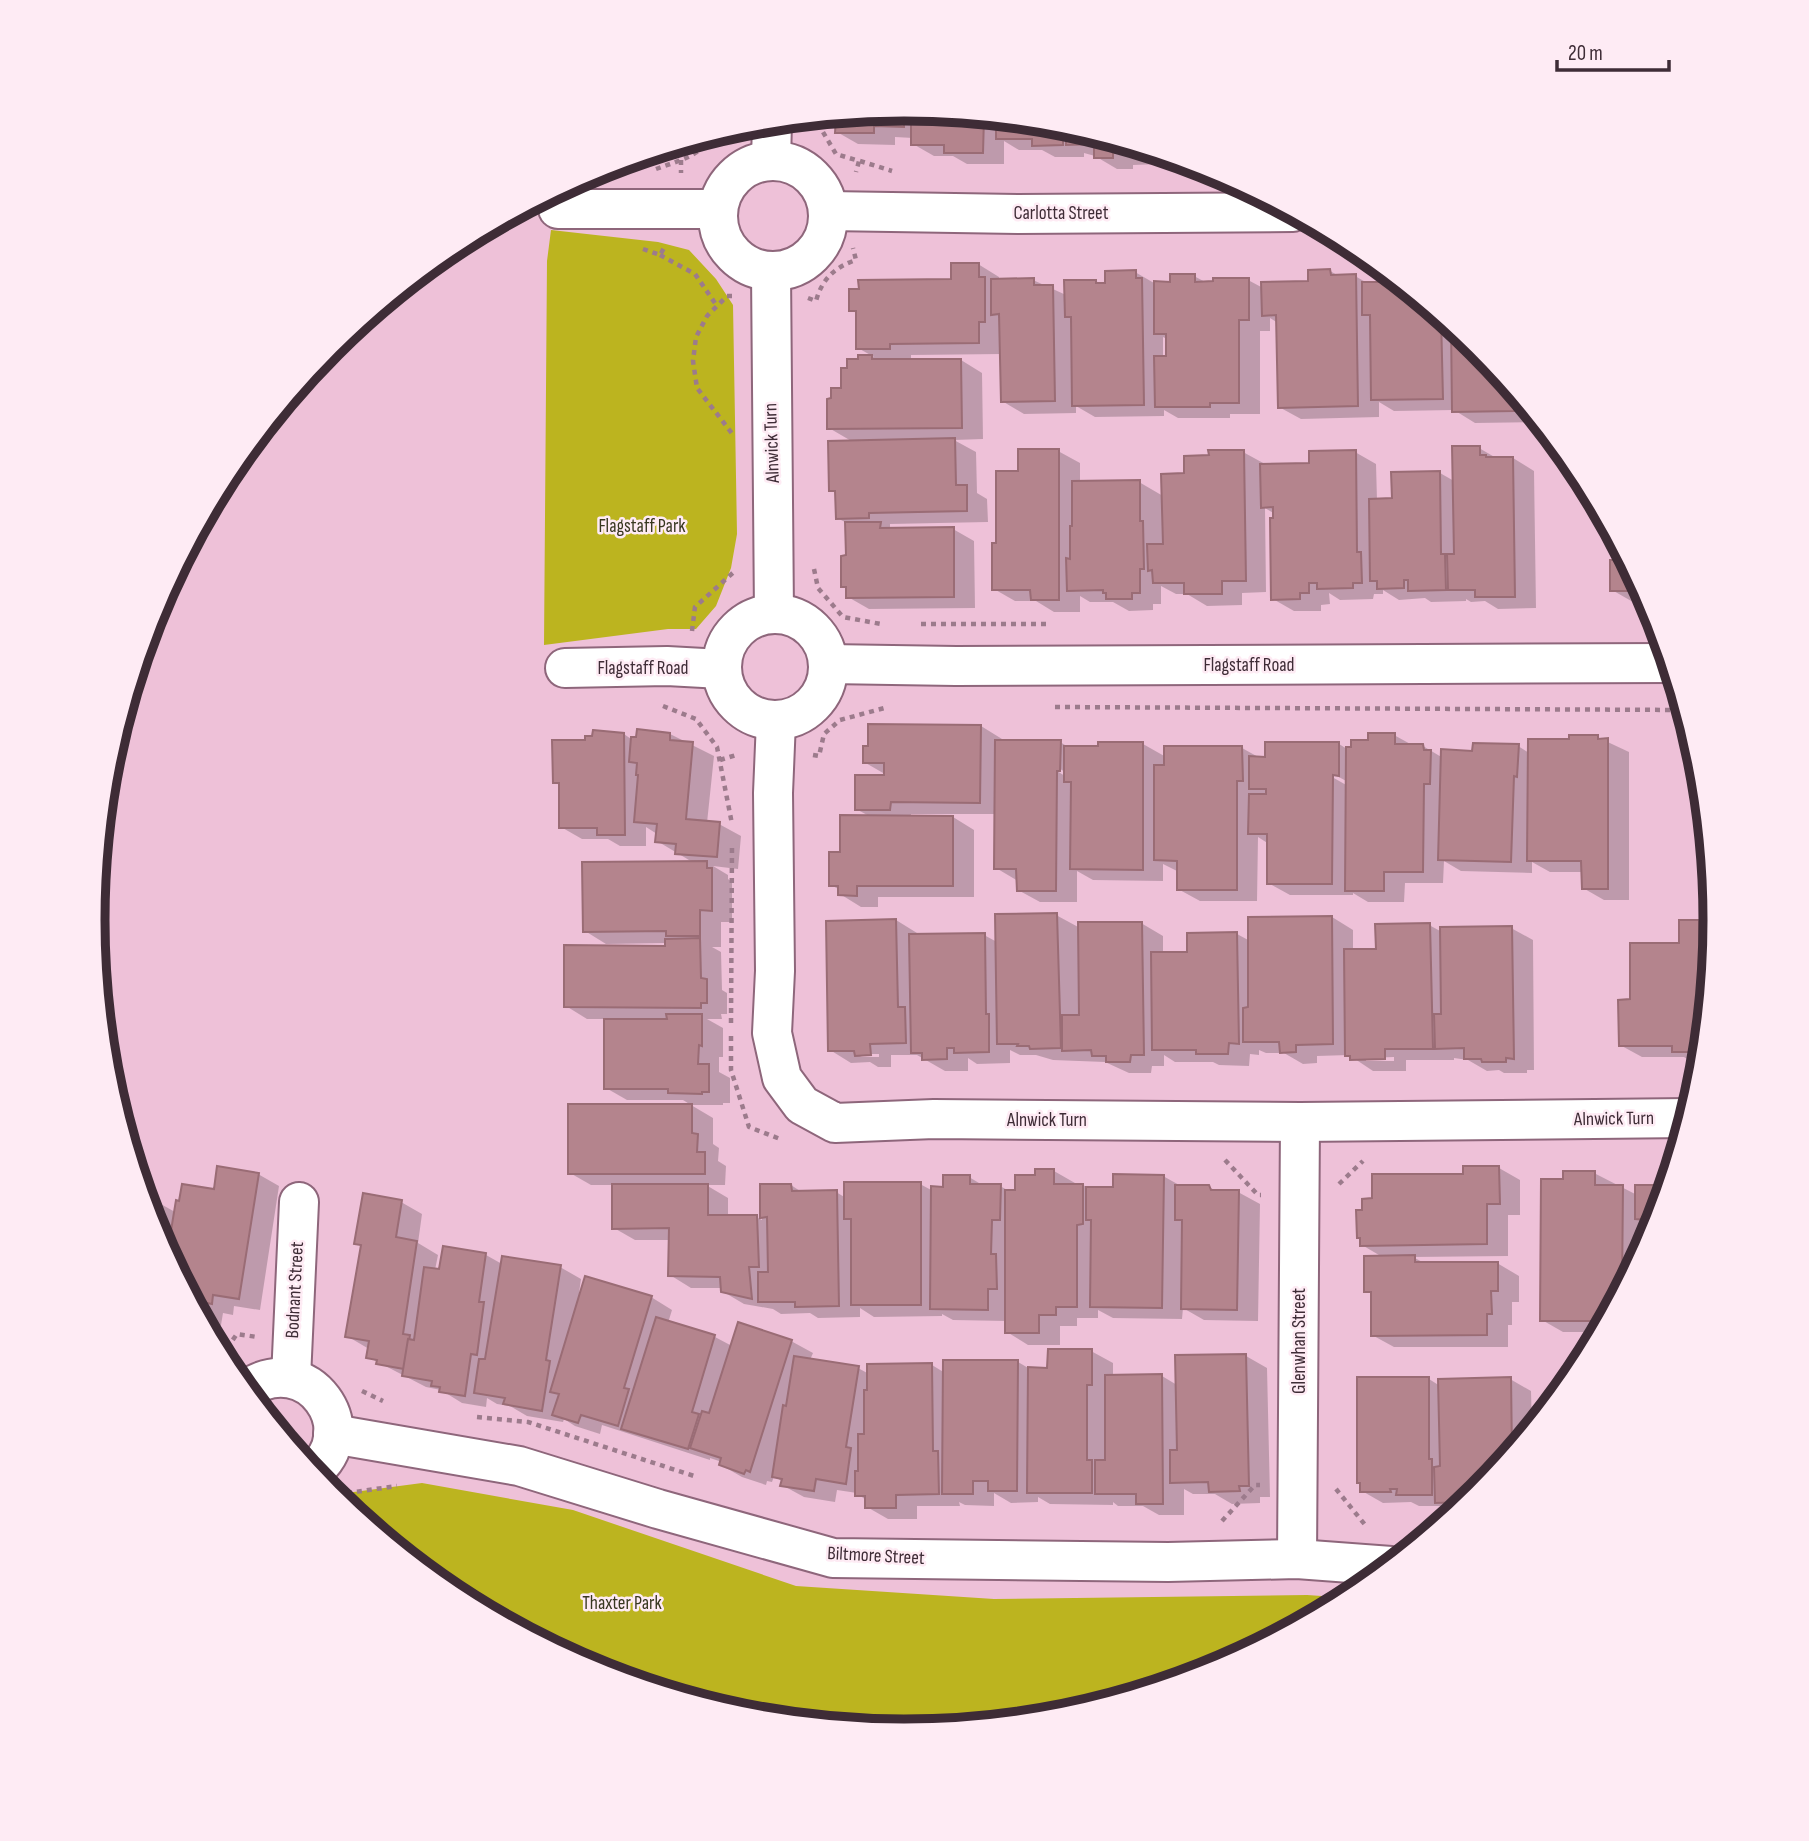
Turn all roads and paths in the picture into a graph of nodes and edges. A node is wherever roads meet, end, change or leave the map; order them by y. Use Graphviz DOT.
graph roads {
  1 [pos="772,132"];
  2 [pos="705,146"];
  3 [pos="771,161"];
  4 [pos="649,171"];
  5 [pos="558,209"];
  6 [pos="718,209"];
  7 [pos="828,211"];
  8 [pos="1275,212"];
  9 [pos="660,255"];
  10 [pos="771,272"];
  11 [pos="717,306"];
  12 [pos="775,566"];
  13 [pos="774,614"];
  14 [pos="882,624"];
  15 [pos="910,624"];
  16 [pos="1049,624"];
  17 [pos="1662,663"];
  18 [pos="828,664"];
  19 [pos="565,668"];
  20 [pos="704,668"];
  21 [pos="660,704"];
  22 [pos="899,707"];
  23 [pos="1050,707"];
  24 [pos="1676,710"];
  25 [pos="678,712"];
  26 [pos="775,735"];
  27 [pos="720,760"];
  28 [pos="1679,1118"];
  29 [pos="1300,1122"];
  30 [pos="784,1140"];
  31 [pos="1372,1152"];
  32 [pos="1218,1153"];
  33 [pos="1300,1194"];
  34 [pos="299,1202"];
  35 [pos="228,1346"];
  36 [pos="292,1360"];
  37 [pos="254,1384"];
  38 [pos="355,1388"];
  39 [pos="385,1403"];
  40 [pos="475,1416"];
  41 [pos="333,1434"];
  42 [pos="320,1466"];
  43 [pos="695,1476"];
  44 [pos="1298,1484"];
  45 [pos="1218,1526"];
  46 [pos="1367,1528"];
  47 [pos="1397,1549"];
  48 [pos="1297,1559"];
  1 -- 3 [label="street"];
  2 -- 4 [label="path"];
  3 -- 6 [label="street"];
  3 -- 7 [label="street"];
  5 -- 6 [label="street"];
  6 -- 10 [label="street"];
  7 -- 8 [label="street, Carlotta Street"];
  7 -- 10 [label="street"];
  9 -- 11 [label="path"];
  10 -- 12 [label="street, Alnwick Turn"];
  12 -- 13 [label="street, Alnwick Turn"];
  12 -- 14 [label="path"];
  12 -- 20 [label="path"];
  13 -- 18 [label="street"];
  13 -- 20 [label="street"];
  15 -- 16 [label="path"];
  17 -- 18 [label="street, Flagstaff Road"];
  18 -- 26 [label="street"];
  19 -- 20 [label="street, Flagstaff Road"];
  20 -- 25 [label="path"];
  20 -- 26 [label="street"];
  21 -- 25 [label="path"];
  22 -- 26 [label="path"];
  23 -- 24 [label="path"];
  25 -- 27 [label="path"];
  26 -- 27 [label="path"];
  26 -- 29 [label="street, Alnwick Turn"];
  27 -- 30 [label="path"];
  28 -- 29 [label="street, Alnwick Turn"];
  29 -- 33 [label="street, Glenwhan Street"];
  31 -- 33 [label="path"];
  32 -- 33 [label="path"];
  33 -- 44 [label="street, Glenwhan Street"];
  34 -- 36 [label="street, Bodnant Street"];
  35 -- 36 [label="path"];
  36 -- 37 [label="street"];
  36 -- 41 [label="street"];
  38 -- 39 [label="path"];
  40 -- 43 [label="path"];
  41 -- 42 [label="street"];
  41 -- 48 [label="street, Biltmore Street"];
  44 -- 45 [label="path"];
  44 -- 46 [label="path"];
  44 -- 48 [label="street, Glenwhan Street"];
  47 -- 48 [label="street, Biltmore Street"];
}
